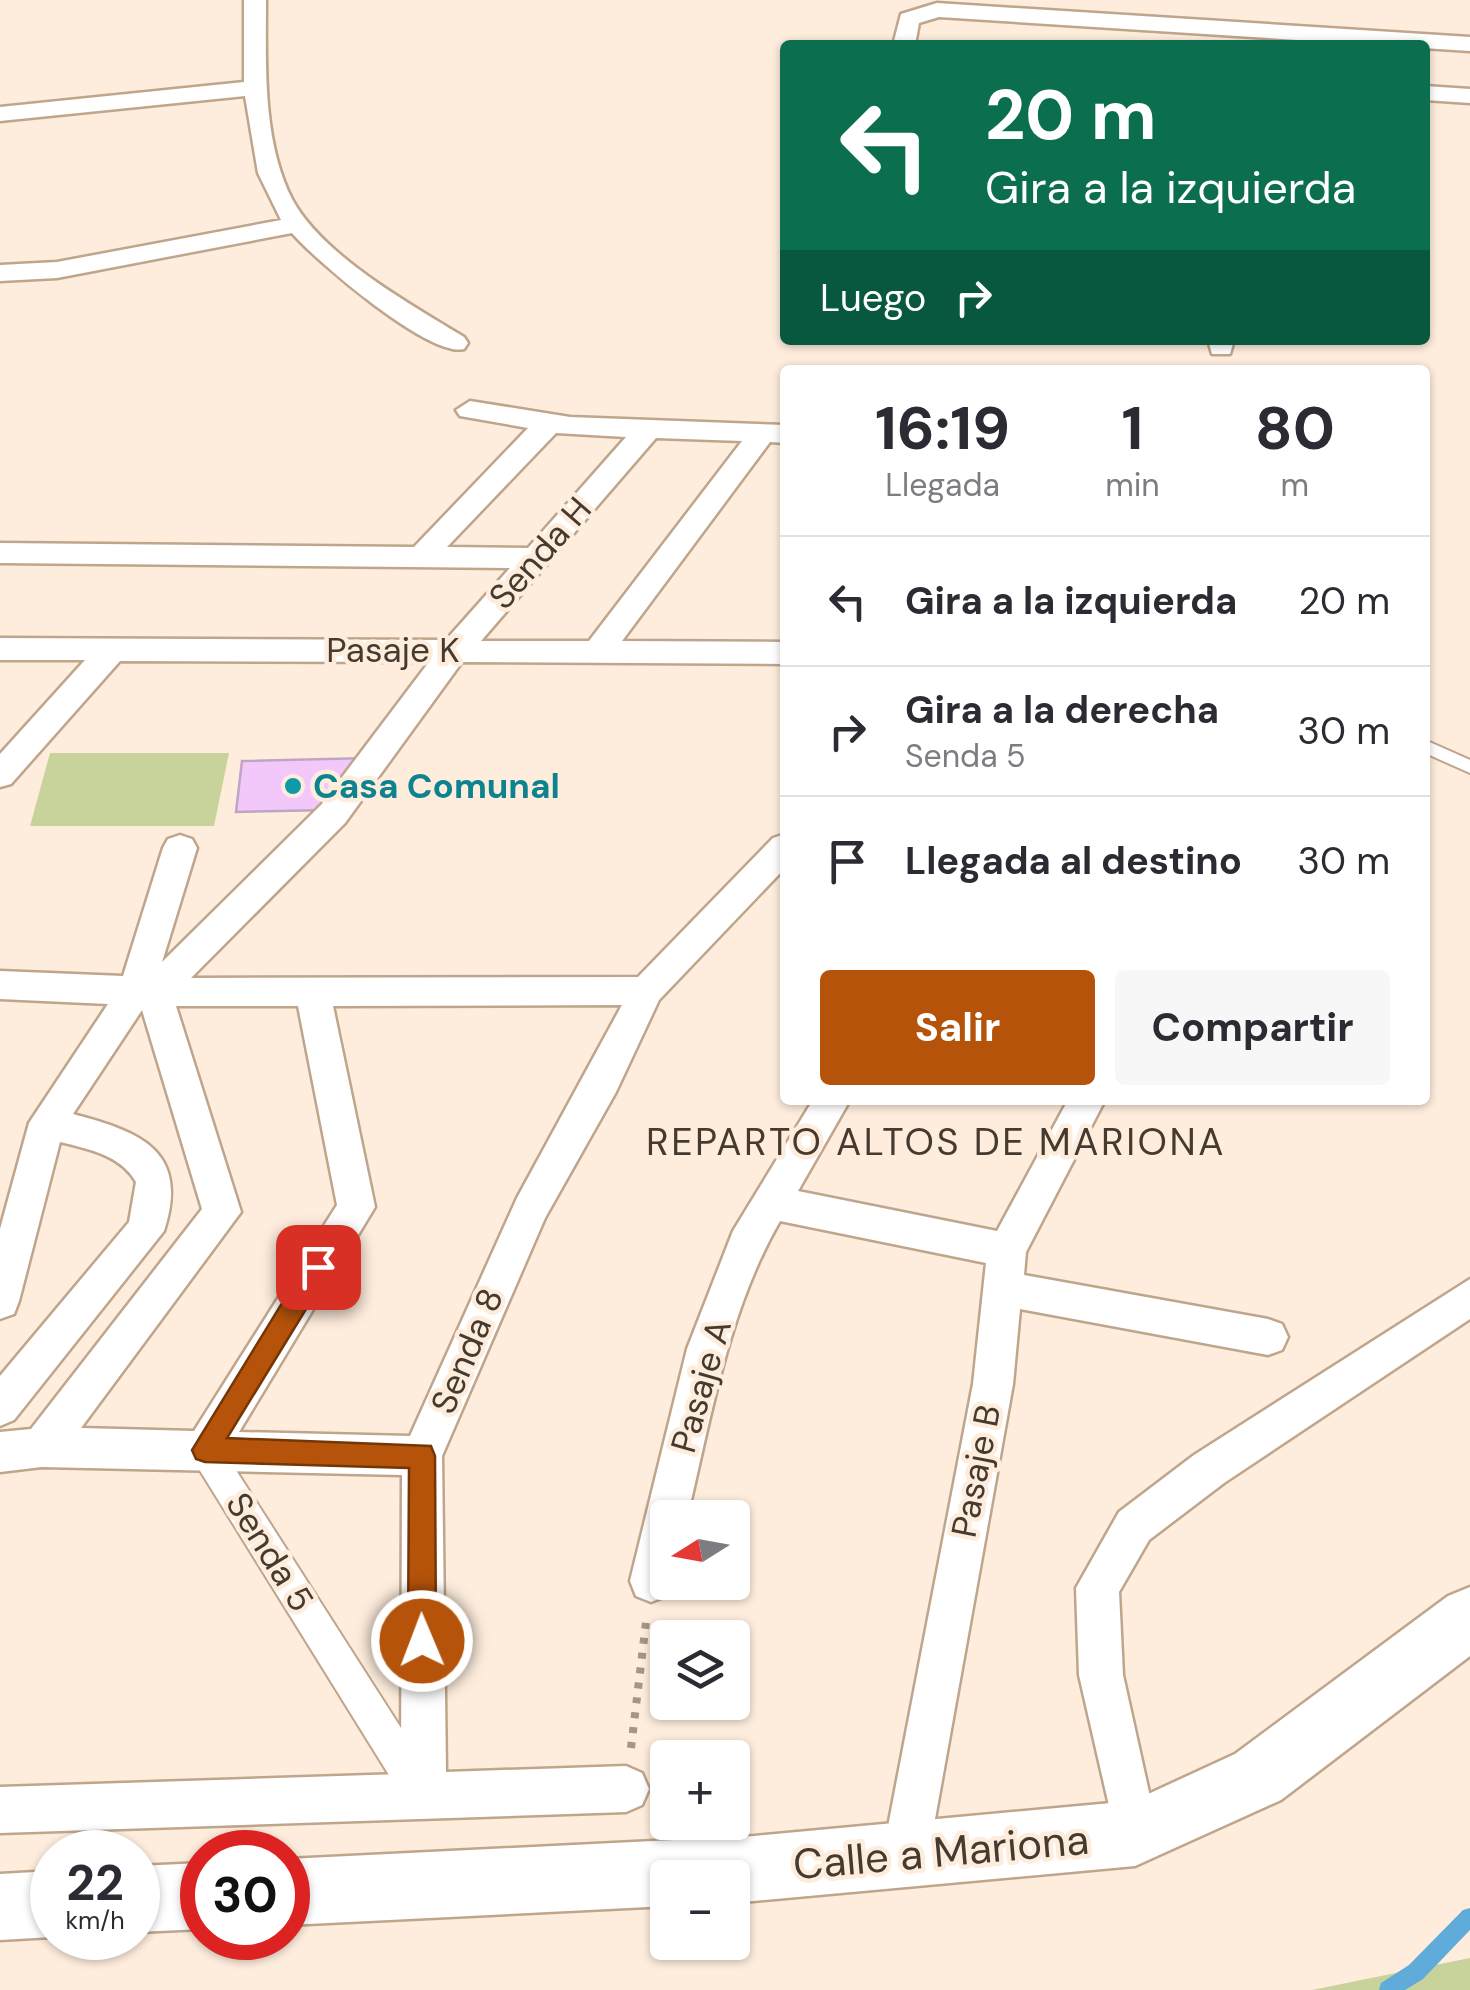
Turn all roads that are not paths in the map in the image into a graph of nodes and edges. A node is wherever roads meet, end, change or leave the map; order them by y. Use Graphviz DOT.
graph roads {
  1 [pos="255,0"];
  2 [pos="940,5"];
  3 [pos="1058,17"];
  4 [pos="1217,36"];
  5 [pos="905,40"];
  6 [pos="1056,40"];
  7 [pos="1344,40"];
  8 [pos="1430,43"];
  9 [pos="1470,44"];
  10 [pos="254,88"];
  11 [pos="1430,93"];
  12 [pos="1470,96"];
  13 [pos="0,114"];
  14 [pos="301,224"];
  15 [pos="0,273"];
  16 [pos="455,343"];
  17 [pos="470,410"];
  18 [pos="548,424"];
  19 [pos="649,429"];
  20 [pos="774,434"];
  21 [pos="0,553"];
  22 [pos="421,557"];
  23 [pos="536,558"];
  24 [pos="0,649"];
  25 [pos="113,650"];
  26 [pos="454,651"];
  27 [pos="597,652"];
  28 [pos="780,653"];
  29 [pos="1430,748"];
  30 [pos="1470,767"];
  31 [pos="0,774"];
  32 [pos="180,848"];
  33 [pos="780,852"];
  34 [pos="0,985"];
  35 [pos="646,990"];
  36 [pos="145,991"];
  37 [pos="314,993"];
  38 [pos="829,1105"];
  39 [pos="1085,1105"];
  40 [pos="47,1122"];
  41 [pos="772,1203"];
  42 [pos="1006,1270"];
  43 [pos="1470,1297"];
  44 [pos="0,1301"];
  45 [pos="1268,1337"];
  46 [pos="0,1407"];
  47 [pos="42,1447"];
  48 [pos="205,1450"];
  49 [pos="0,1452"];
  50 [pos="422,1456"];
  51 [pos="671,1500"];
  52 [pos="1470,1618"];
  53 [pos="626,1789"];
  54 [pos="424,1796"];
  55 [pos="0,1810"];
  56 [pos="1135,1833"];
  57 [pos="905,1858"];
  58 [pos="310,1891"];
  59 [pos="30,1905"];
  60 [pos="0,1906"];
  1 -- 10 [label="street"];
  2 -- 3 [label="street"];
  2 -- 5 [label="street"];
  3 -- 4 [label="street"];
  3 -- 6 [label="street"];
  4 -- 7 [label="street"];
  8 -- 9 [label="street"];
  10 -- 13 [label="street"];
  10 -- 14 [label="street"];
  11 -- 12 [label="street"];
  14 -- 15 [label="street"];
  14 -- 16 [label="street"];
  17 -- 18 [label="street"];
  18 -- 19 [label="street"];
  18 -- 22 [label="street"];
  19 -- 20 [label="street"];
  19 -- 23 [label="street, Senda H"];
  20 -- 27 [label="street"];
  21 -- 22 [label="street"];
  22 -- 23 [label="street"];
  23 -- 26 [label="street, Senda H"];
  24 -- 25 [label="street, Pasaje K"];
  25 -- 26 [label="street, Pasaje K"];
  25 -- 31 [label="street"];
  26 -- 27 [label="street, Pasaje K"];
  26 -- 36 [label="street, Senda H"];
  27 -- 28 [label="street, Pasaje K"];
  29 -- 30 [label="lane"];
  32 -- 36 [label="street"];
  33 -- 35 [label="street, Senda 8"];
  34 -- 36 [label="street"];
  35 -- 37 [label="street"];
  35 -- 50 [label="street, Senda 8"];
  36 -- 37 [label="street"];
  36 -- 40 [label="street"];
  36 -- 47 [label="street"];
  37 -- 48 [label="street"];
  38 -- 41 [label="street, Pasaje A"];
  39 -- 42 [label="street, Pasaje B"];
  40 -- 44 [label="street"];
  40 -- 46 [label="street"];
  41 -- 42 [label="street"];
  41 -- 51 [label="street, Pasaje A"];
  42 -- 45 [label="street"];
  42 -- 57 [label="street, Pasaje B"];
  43 -- 56 [label="street"];
  47 -- 48 [label="street"];
  47 -- 49 [label="street"];
  48 -- 50 [label="street"];
  48 -- 54 [label="street, Senda 5"];
  50 -- 54 [label="street, Senda 8"];
  52 -- 56 [label="main road, Calle a Mariona"];
  53 -- 54 [label="street"];
  54 -- 55 [label="street"];
  56 -- 57 [label="main road, Calle a Mariona"];
  57 -- 58 [label="main road, Calle a Mariona"];
  59 -- 60 [label="main road"];
}
